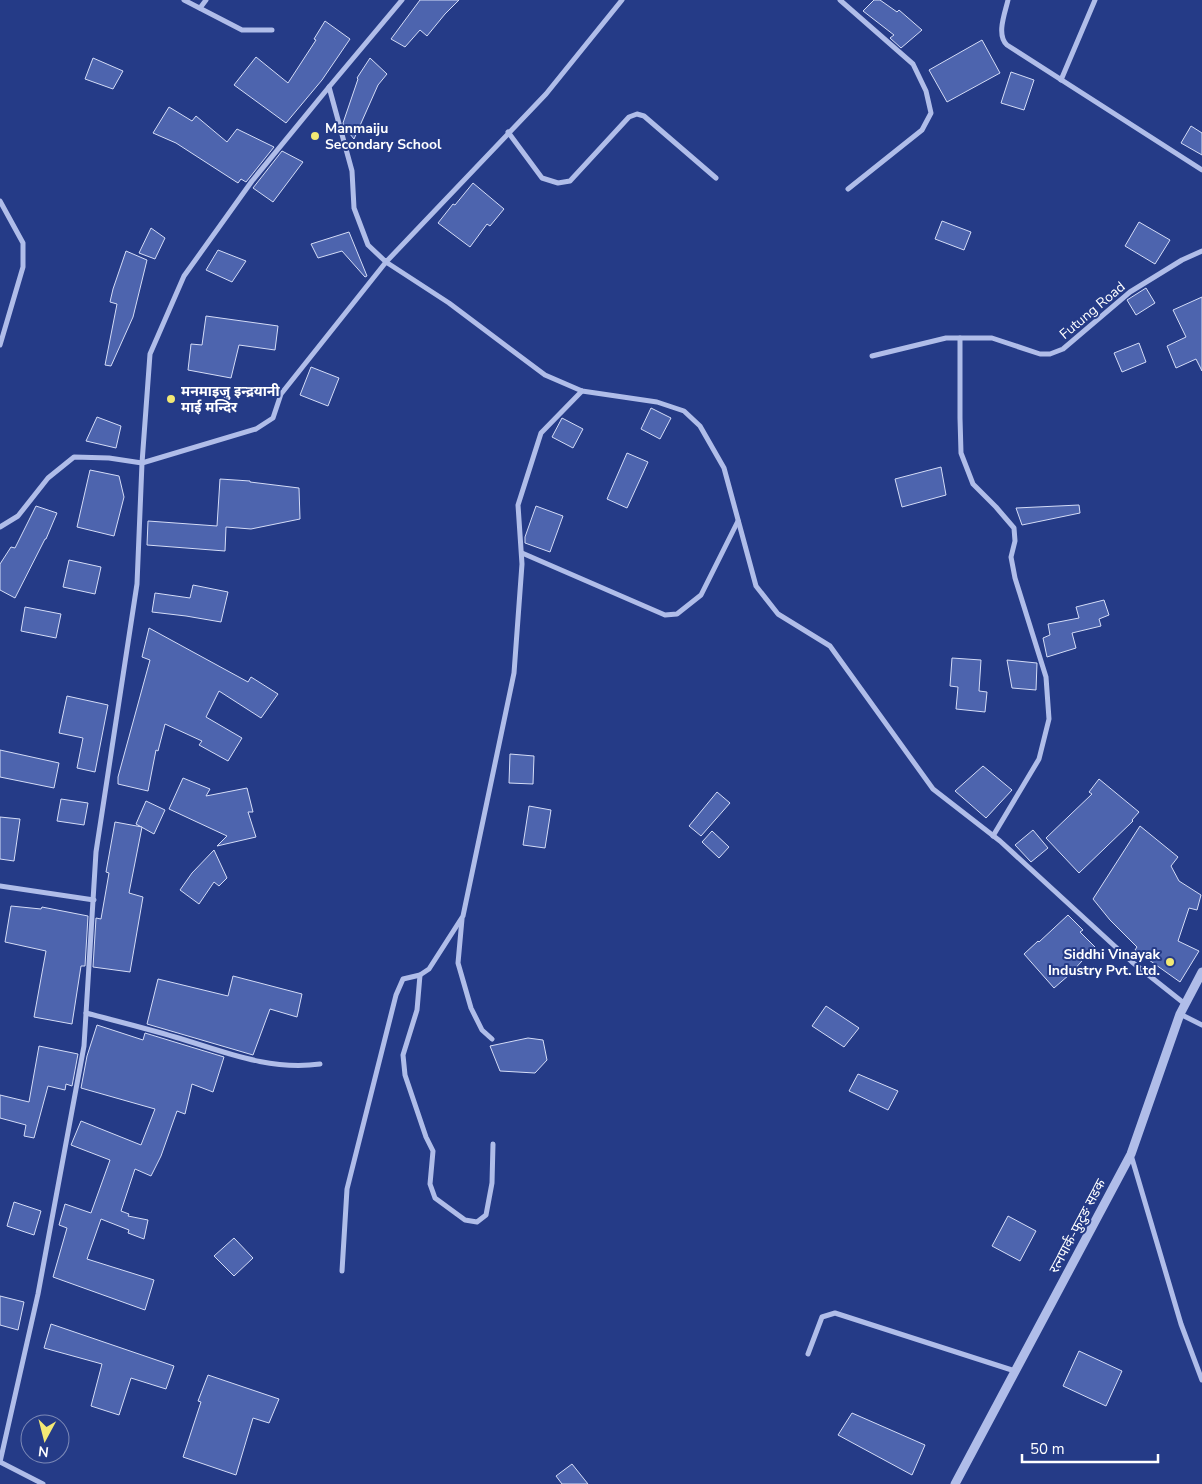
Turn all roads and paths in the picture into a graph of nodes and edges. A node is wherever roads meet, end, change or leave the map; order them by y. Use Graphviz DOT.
graph roads {
  1 [pos="184,0"];
  2 [pos="206,0"];
  3 [pos="402,0"];
  4 [pos="622,0"];
  5 [pos="840,0"];
  6 [pos="1008,0"];
  7 [pos="1095,0"];
  8 [pos="200,8"];
  9 [pos="272,30"];
  10 [pos="1061,80"];
  11 [pos="329,87"];
  12 [pos="508,132"];
  13 [pos="1202,170"];
  14 [pos="716,178"];
  15 [pos="848,189"];
  16 [pos="0,201"];
  17 [pos="1202,251"];
  18 [pos="386,262"];
  19 [pos="960,338"];
  20 [pos="0,345"];
  21 [pos="872,356"];
  22 [pos="582,391"];
  23 [pos="142,463"];
  24 [pos="738,520"];
  25 [pos="0,527"];
  26 [pos="522,553"];
  27 [pos="993,836"];
  28 [pos="0,886"];
  29 [pos="94,900"];
  30 [pos="463,916"];
  31 [pos="1202,972"];
  32 [pos="420,975"];
  33 [pos="1185,1004"];
  34 [pos="86,1013"];
  35 [pos="1180,1014"];
  36 [pos="1202,1026"];
  37 [pos="492,1039"];
  38 [pos="320,1064"];
  39 [pos="493,1144"];
  40 [pos="1131,1154"];
  41 [pos="342,1271"];
  42 [pos="808,1354"];
  43 [pos="1015,1371"];
  44 [pos="1201,1374"];
  45 [pos="1202,1380"];
  46 [pos="0,1462"];
  47 [pos="43,1484"];
  48 [pos="955,1484"];
  1 -- 8 [label="street"];
  2 -- 8 [label="street"];
  3 -- 11 [label="street"];
  4 -- 12 [label="street"];
  5 -- 15 [label="street"];
  6 -- 10 [label="street"];
  7 -- 10 [label="street"];
  8 -- 9 [label="street"];
  10 -- 13 [label="street"];
  11 -- 18 [label="street"];
  11 -- 23 [label="street"];
  12 -- 14 [label="street"];
  12 -- 18 [label="street"];
  16 -- 20 [label="street"];
  17 -- 19 [label="street, Futung Road"];
  18 -- 22 [label="street"];
  18 -- 23 [label="street"];
  19 -- 21 [label="street, Futung Road"];
  19 -- 27 [label="street"];
  22 -- 24 [label="street"];
  22 -- 26 [label="street"];
  23 -- 25 [label="street"];
  23 -- 29 [label="street"];
  24 -- 26 [label="street"];
  24 -- 27 [label="street"];
  26 -- 30 [label="street"];
  27 -- 33 [label="street"];
  28 -- 29 [label="street"];
  29 -- 34 [label="street"];
  30 -- 32 [label="street"];
  30 -- 37 [label="street"];
  31 -- 33 [label="street, रत्नपार्क-फुटुङ सडक"];
  32 -- 39 [label="street"];
  32 -- 41 [label="street"];
  33 -- 35 [label="street, रत्नपार्क-फुटुङ सडक"];
  34 -- 38 [label="street"];
  34 -- 46 [label="street"];
  35 -- 36 [label="street"];
  35 -- 40 [label="street, रत्नपार्क-फुटुङ सडक"];
  40 -- 43 [label="street, रत्नपार्क-फुटुङ सडक"];
  40 -- 44 [label="street"];
  42 -- 43 [label="street"];
  43 -- 48 [label="street, रत्नपार्क-फुटुङ सडक"];
  44 -- 45 [label="street"];
  46 -- 47 [label="street"];
}
